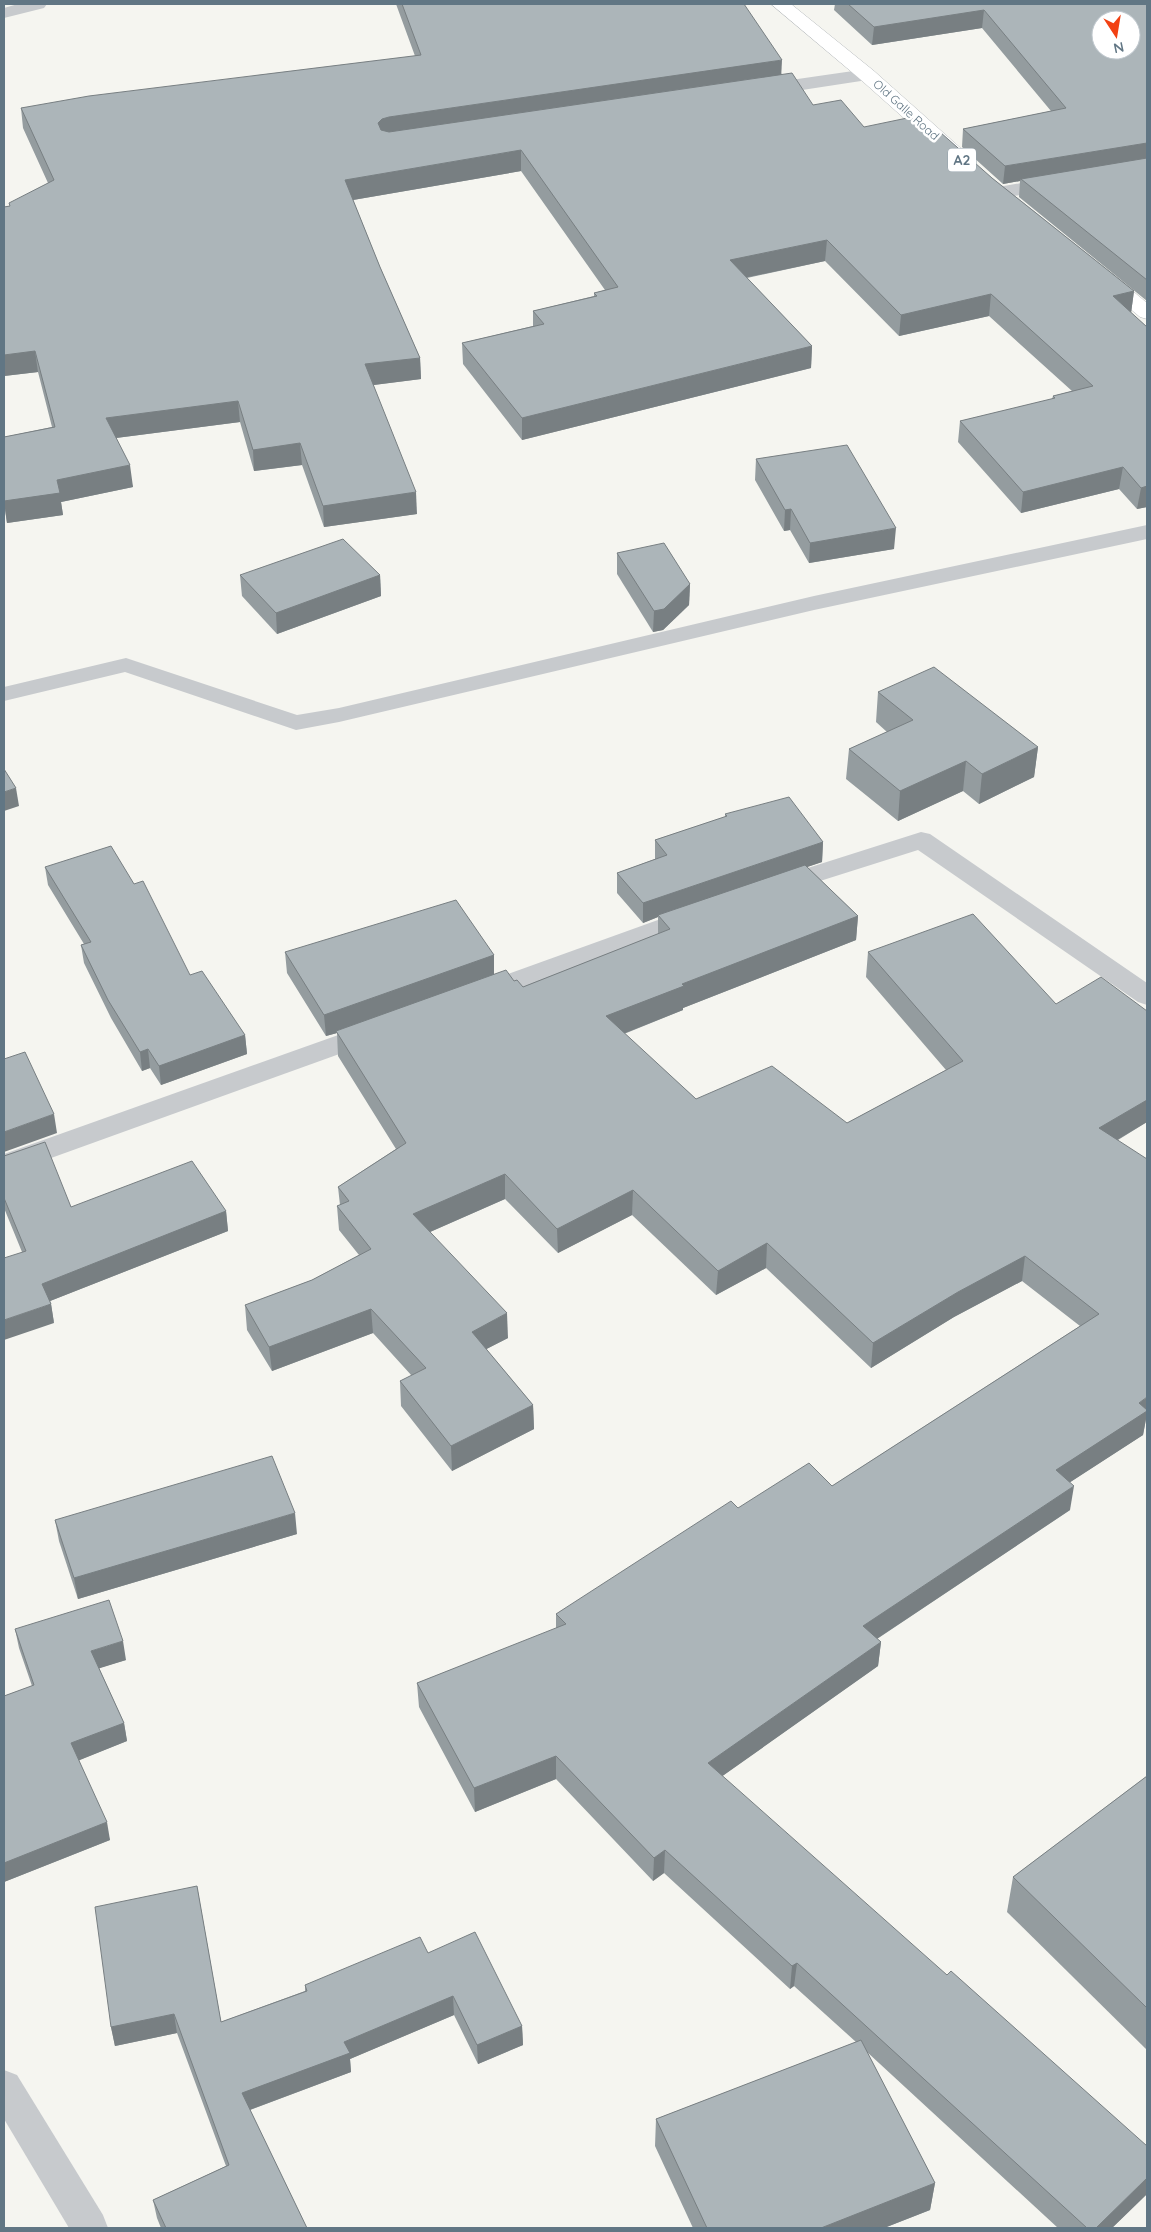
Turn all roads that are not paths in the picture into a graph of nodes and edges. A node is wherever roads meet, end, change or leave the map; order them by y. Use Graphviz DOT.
graph roads {
  1 [pos="38,4"];
  2 [pos="780,4"];
  3 [pos="4,13"];
  4 [pos="867,75"];
  5 [pos="741,94"];
  6 [pos="969,166"];
  7 [pos="984,180"];
  8 [pos="1073,180"];
  9 [pos="998,192"];
  10 [pos="1020,210"];
  11 [pos="1088,264"];
  12 [pos="1147,312"];
  13 [pos="1147,532"];
  14 [pos="4,694"];
  15 [pos="752,894"];
  16 [pos="716,907"];
  17 [pos="1147,996"];
  18 [pos="451,1004"];
  19 [pos="395,1024"];
  20 [pos="4,1165"];
  21 [pos="4,2087"];
  22 [pos="90,2228"];
  1 -- 3 [label="street"];
  2 -- 4 [label="highway, Old Galle Road / A2"];
  4 -- 5 [label="street"];
  4 -- 6 [label="highway, Old Galle Road / A2"];
  7 -- 9 [label="highway, A2"];
  8 -- 9 [label="street"];
  9 -- 10 [label="highway, A2"];
  11 -- 12 [label="highway"];
  13 -- 14 [label="street"];
  15 -- 17 [label="street"];
  16 -- 18 [label="street"];
  19 -- 20 [label="street"];
  21 -- 22 [label="street"];
}
